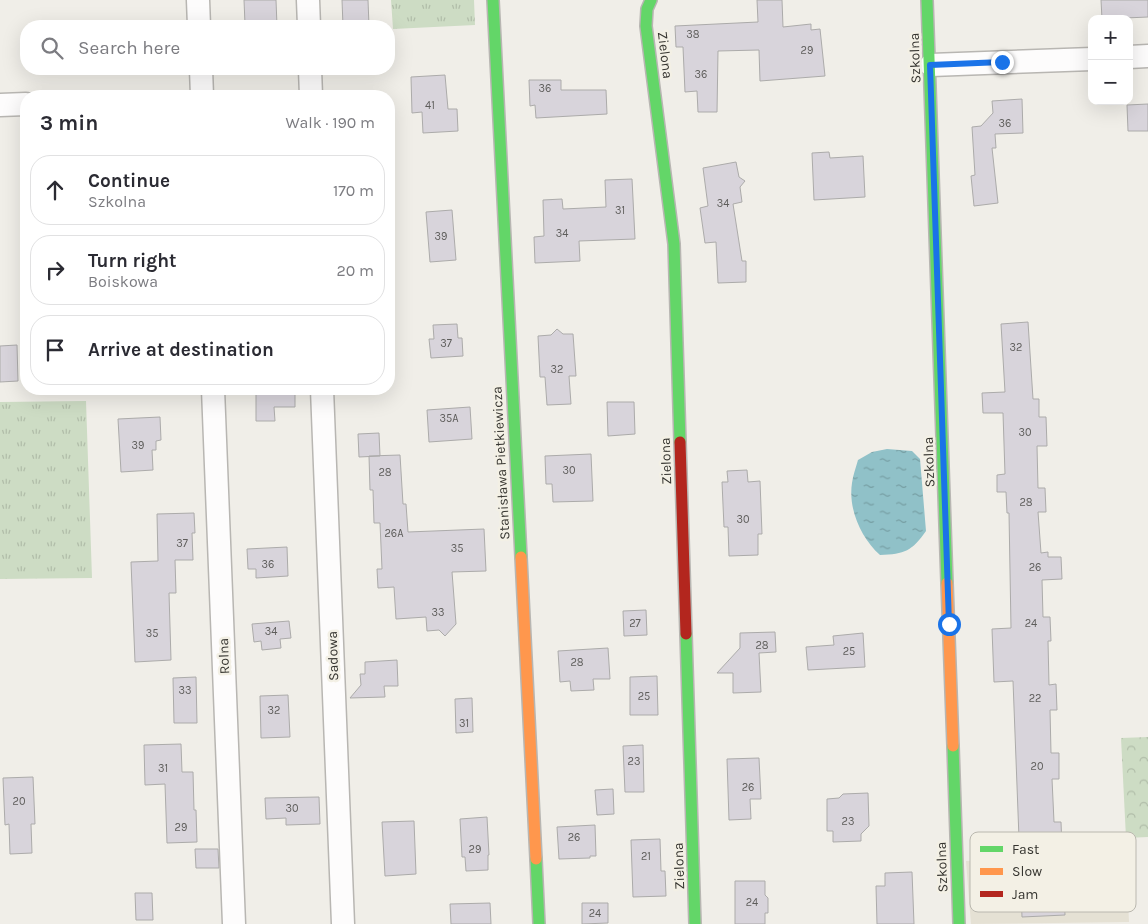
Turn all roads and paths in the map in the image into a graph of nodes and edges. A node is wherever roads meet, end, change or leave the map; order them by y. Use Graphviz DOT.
graph roads {
  1 [pos="198,0"];
  2 [pos="308,0"];
  3 [pos="493,0"];
  4 [pos="651,0"];
  5 [pos="928,0"];
  6 [pos="199,20"];
  7 [pos="309,20"];
  8 [pos="1148,56"];
  9 [pos="1133,57"];
  10 [pos="1088,59"];
  11 [pos="930,65"];
  12 [pos="201,75"];
  13 [pos="310,75"];
  14 [pos="202,90"];
  15 [pos="311,90"];
  16 [pos="20,104"];
  17 [pos="0,105"];
  18 [pos="214,395"];
  19 [pos="322,395"];
  20 [pos="234,924"];
  21 [pos="343,924"];
  22 [pos="539,924"];
  23 [pos="695,924"];
  24 [pos="959,924"];
  1 -- 6 [label="street"];
  2 -- 7 [label="street"];
  3 -- 22 [label="street, Stanisława Pietkiewicza"];
  4 -- 23 [label="street, Zielona"];
  5 -- 11 [label="street, Szkolna"];
  8 -- 9 [label="street"];
  10 -- 11 [label="street"];
  11 -- 24 [label="street, Szkolna"];
  12 -- 14 [label="street"];
  13 -- 15 [label="street"];
  16 -- 17 [label="street"];
  18 -- 20 [label="street, Rolna"];
  19 -- 21 [label="street, Sadowa"];
}
